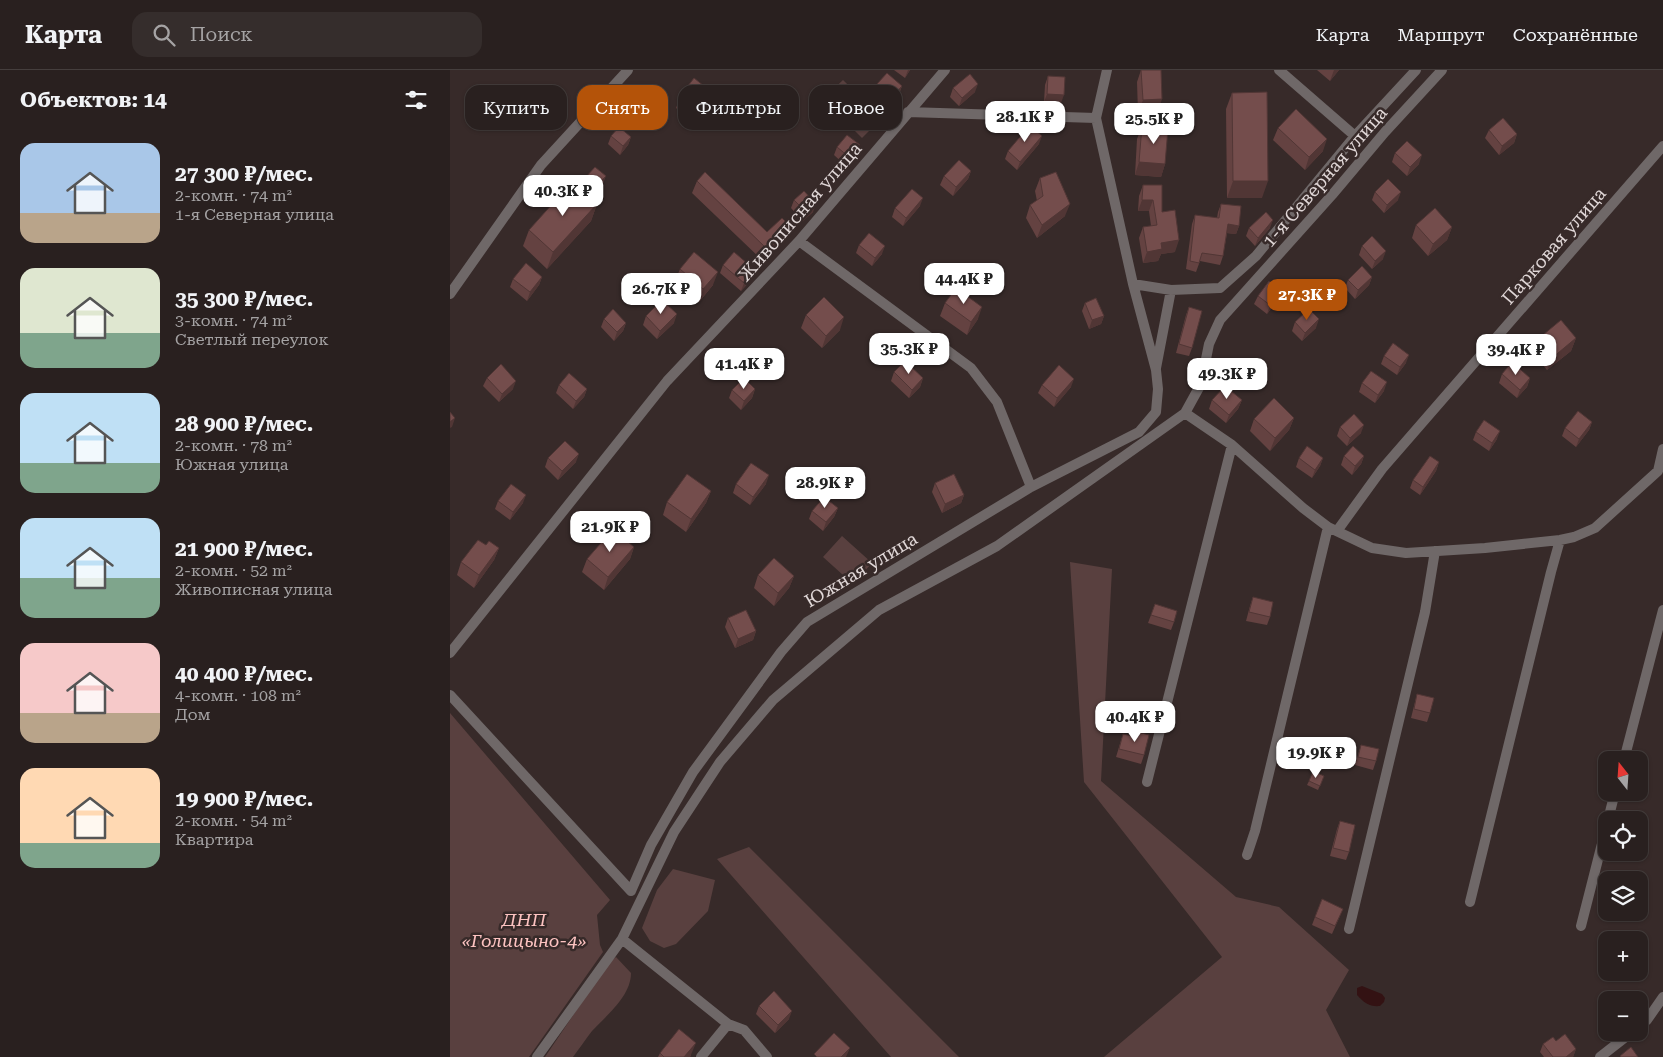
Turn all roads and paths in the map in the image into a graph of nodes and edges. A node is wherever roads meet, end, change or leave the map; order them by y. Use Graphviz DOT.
graph roads {
  1 [pos="628,70"];
  2 [pos="944,70"];
  3 [pos="1107,70"];
  4 [pos="1279,70"];
  5 [pos="1416,70"];
  6 [pos="1442,70"];
  7 [pos="908,112"];
  8 [pos="1096,118"];
  9 [pos="1355,136"];
  10 [pos="1663,146"];
  11 [pos="799,241"];
  12 [pos="1133,284"];
  13 [pos="1171,290"];
  14 [pos="450,294"];
  15 [pos="1156,370"];
  16 [pos="1185,413"];
  17 [pos="1232,445"];
  18 [pos="1663,449"];
  19 [pos="1661,472"];
  20 [pos="1031,487"];
  21 [pos="1333,529"];
  22 [pos="1560,540"];
  23 [pos="1435,551"];
  24 [pos="1663,610"];
  25 [pos="450,653"];
  26 [pos="450,696"];
  27 [pos="1626,751"];
  28 [pos="1147,782"];
  29 [pos="1247,855"];
  30 [pos="1598,859"];
  31 [pos="1470,902"];
  32 [pos="1581,926"];
  33 [pos="1349,928"];
  34 [pos="622,939"];
  35 [pos="1663,997"];
  36 [pos="1648,1020"];
  37 [pos="728,1024"];
  38 [pos="1620,1041"];
  39 [pos="537,1057"];
  40 [pos="701,1057"];
  41 [pos="767,1057"];
  42 [pos="1600,1057"];
  1 -- 14 [label="street"];
  2 -- 7 [label="street, Живописная улица"];
  3 -- 8 [label="street"];
  4 -- 9 [label="street"];
  5 -- 9 [label="street"];
  6 -- 16 [label="street, 1-я Северная улица"];
  7 -- 8 [label="street"];
  7 -- 11 [label="street, Живописная улица"];
  8 -- 12 [label="street"];
  9 -- 13 [label="street"];
  10 -- 21 [label="street, Парковая улица"];
  11 -- 20 [label="street"];
  11 -- 25 [label="street, Живописная улица"];
  12 -- 13 [label="street"];
  12 -- 15 [label="street"];
  13 -- 15 [label="street"];
  15 -- 20 [label="street, Южная улица"];
  16 -- 17 [label="street"];
  16 -- 34 [label="street"];
  17 -- 21 [label="street"];
  17 -- 28 [label="street"];
  18 -- 19 [label="street"];
  19 -- 22 [label="street"];
  20 -- 26 [label="street, Южная улица"];
  21 -- 23 [label="street"];
  21 -- 29 [label="street"];
  22 -- 23 [label="street"];
  22 -- 31 [label="street"];
  23 -- 33 [label="street"];
  24 -- 27 [label="street"];
  30 -- 32 [label="street"];
  34 -- 37 [label="street"];
  34 -- 39 [label="street"];
  35 -- 36 [label="street"];
  37 -- 40 [label="street"];
  37 -- 41 [label="street"];
  38 -- 42 [label="street"];
}
